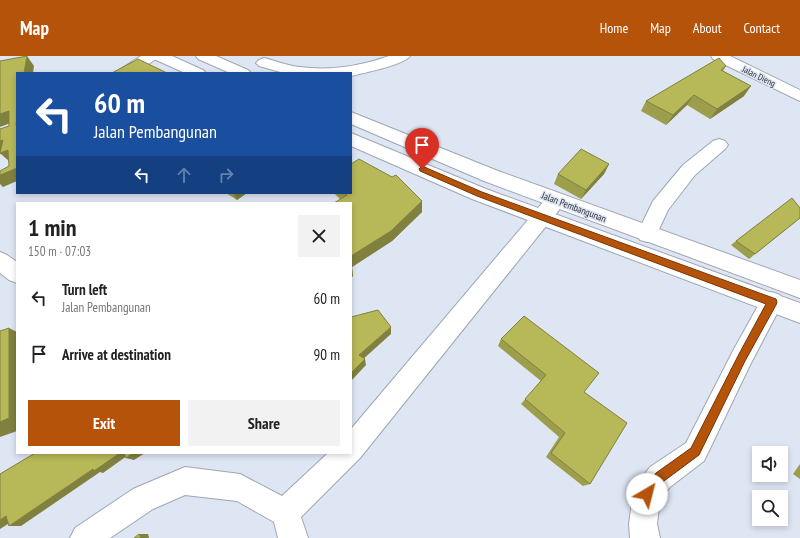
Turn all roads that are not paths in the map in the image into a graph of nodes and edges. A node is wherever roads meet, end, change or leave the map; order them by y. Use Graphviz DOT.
graph roads {
  1 [pos="152,56"];
  2 [pos="159,56"];
  3 [pos="203,56"];
  4 [pos="403,56"];
  5 [pos="718,56"];
  6 [pos="267,59"];
  7 [pos="126,72"];
  8 [pos="196,72"];
  9 [pos="241,72"];
  10 [pos="253,72"];
  11 [pos="794,89"];
  12 [pos="352,118"];
  13 [pos="352,139"];
  14 [pos="719,145"];
  15 [pos="556,200"];
  16 [pos="541,217"];
  17 [pos="647,234"];
  18 [pos="0,261"];
  19 [pos="16,273"];
  20 [pos="800,289"];
  21 [pos="772,302"];
  22 [pos="800,313"];
  23 [pos="352,448"];
  24 [pos="346,454"];
  25 [pos="289,525"];
  26 [pos="85,538"];
  27 [pos="645,538"];
  1 -- 7 [label="street"];
  2 -- 8 [label="street"];
  3 -- 9 [label="street"];
  4 -- 6 [label="street"];
  5 -- 11 [label="street, Jalan Dieng"];
  6 -- 10 [label="street"];
  12 -- 15 [label="street, Jalan Pembangunan"];
  13 -- 16 [label="street, Jalan Pembangunan"];
  14 -- 17 [label="street"];
  15 -- 16 [label="street"];
  15 -- 17 [label="street, Jalan Pembangunan"];
  16 -- 21 [label="street, Jalan Pembangunan"];
  16 -- 23 [label="street"];
  17 -- 20 [label="street, Jalan Pembangunan"];
  18 -- 19 [label="street"];
  21 -- 22 [label="street, Jalan Pembangunan"];
  21 -- 27 [label="street"];
  24 -- 25 [label="street"];
  25 -- 26 [label="street"];
}
